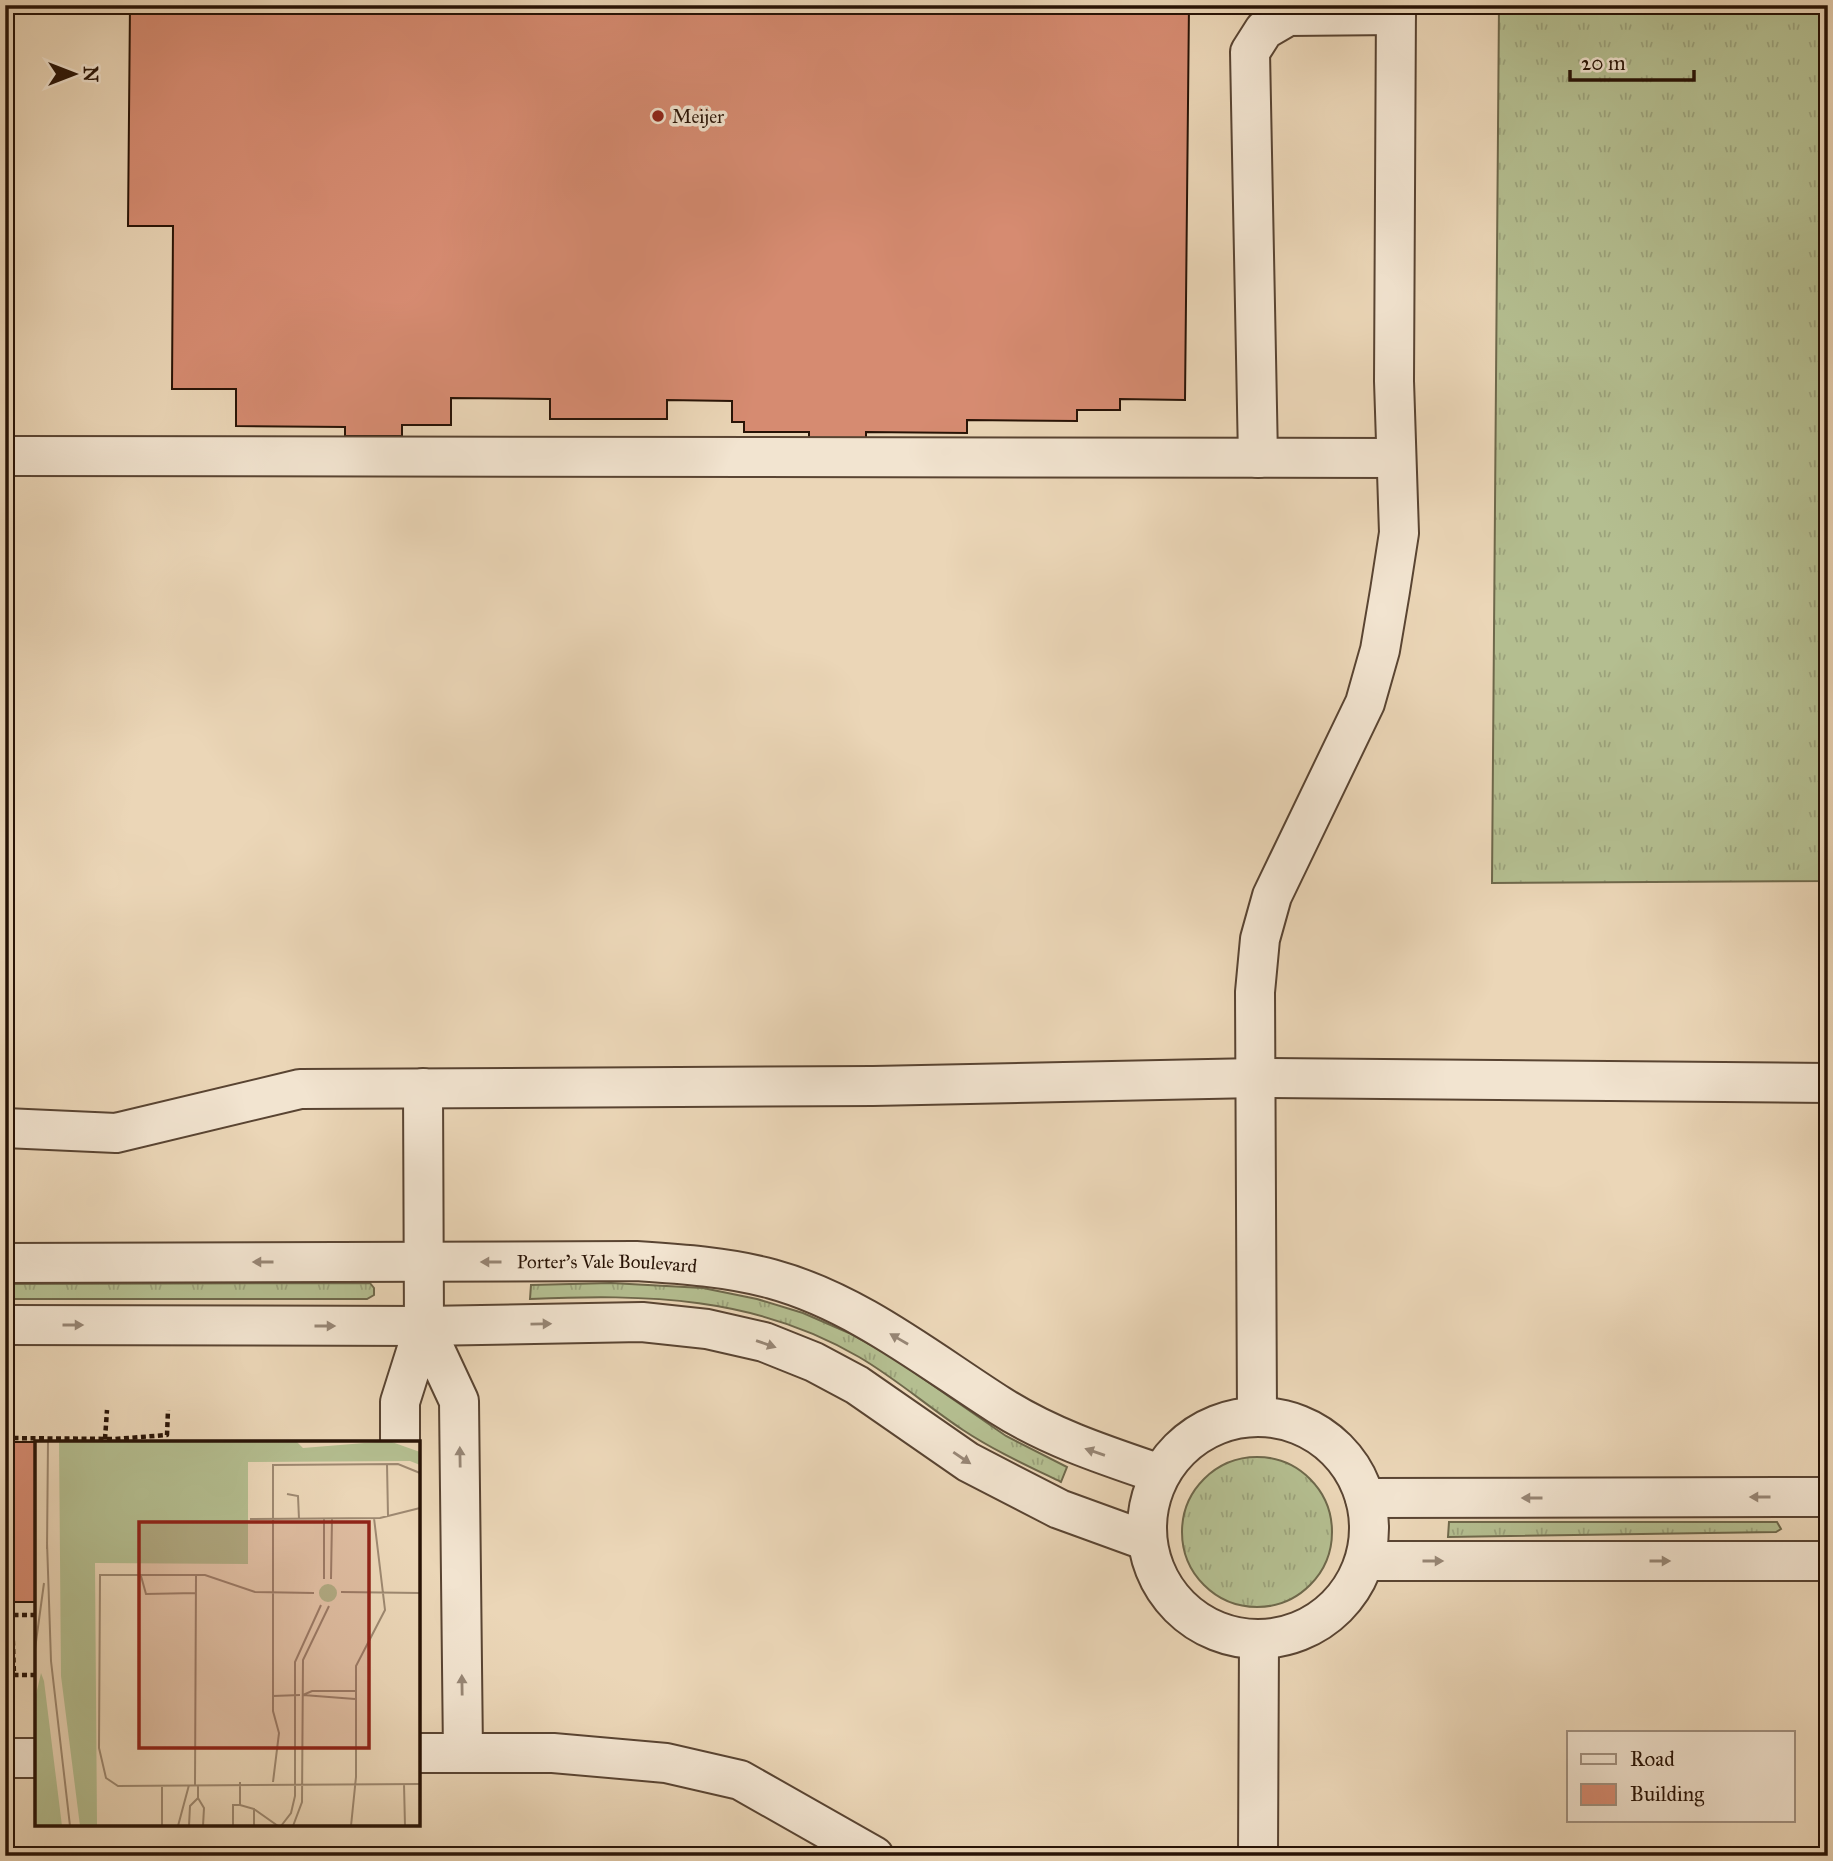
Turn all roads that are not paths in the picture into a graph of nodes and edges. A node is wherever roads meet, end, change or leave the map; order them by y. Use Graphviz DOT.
graph roads {
  1 [pos="1396,10"];
  2 [pos="5,456"];
  3 [pos="1258,458"];
  4 [pos="1396,458"];
  5 [pos="1256,1078"];
  6 [pos="1828,1083"];
  7 [pos="423,1088"];
  8 [pos="5,1128"];
  9 [pos="424,1262"];
  10 [pos="5,1263"];
  11 [pos="5,1325"];
  12 [pos="424,1326"];
  13 [pos="1257,1416"];
  14 [pos="400,1441"];
  15 [pos="1160,1475"];
  16 [pos="1828,1497"];
  17 [pos="1365,1499"];
  18 [pos="1147,1541"];
  19 [pos="1364,1561"];
  20 [pos="1828,1561"];
  21 [pos="1259,1640"];
  22 [pos="463,1753"];
  23 [pos="420,1754"];
  24 [pos="5,1758"];
  25 [pos="35,1758"];
  26 [pos="874,1856"];
  27 [pos="1258,1856"];
  1 -- 3 [label="street"];
  1 -- 4 [label="street"];
  2 -- 3 [label="street"];
  3 -- 4 [label="street"];
  4 -- 5 [label="street"];
  5 -- 6 [label="street"];
  5 -- 7 [label="street"];
  5 -- 13 [label="street"];
  7 -- 8 [label="street"];
  7 -- 9 [label="street"];
  9 -- 10 [label="street, Porter's Vale Boulevard, one-way"];
  9 -- 12 [label="street"];
  15 -- 9 [label="street, Porter's Vale Boulevard, one-way"];
  11 -- 12 [label="street, one-way"];
  12 -- 14 [label="street"];
  12 -- 18 [label="street, one-way"];
  22 -- 12 [label="street, one-way"];
  13 -- 15 [label="street"];
  13 -- 17 [label="street"];
  15 -- 18 [label="street"];
  16 -- 17 [label="street, one-way"];
  17 -- 19 [label="street"];
  18 -- 21 [label="street"];
  19 -- 20 [label="street, one-way"];
  19 -- 21 [label="street"];
  21 -- 27 [label="street"];
  22 -- 23 [label="street"];
  22 -- 26 [label="street"];
  24 -- 25 [label="street"];
}
